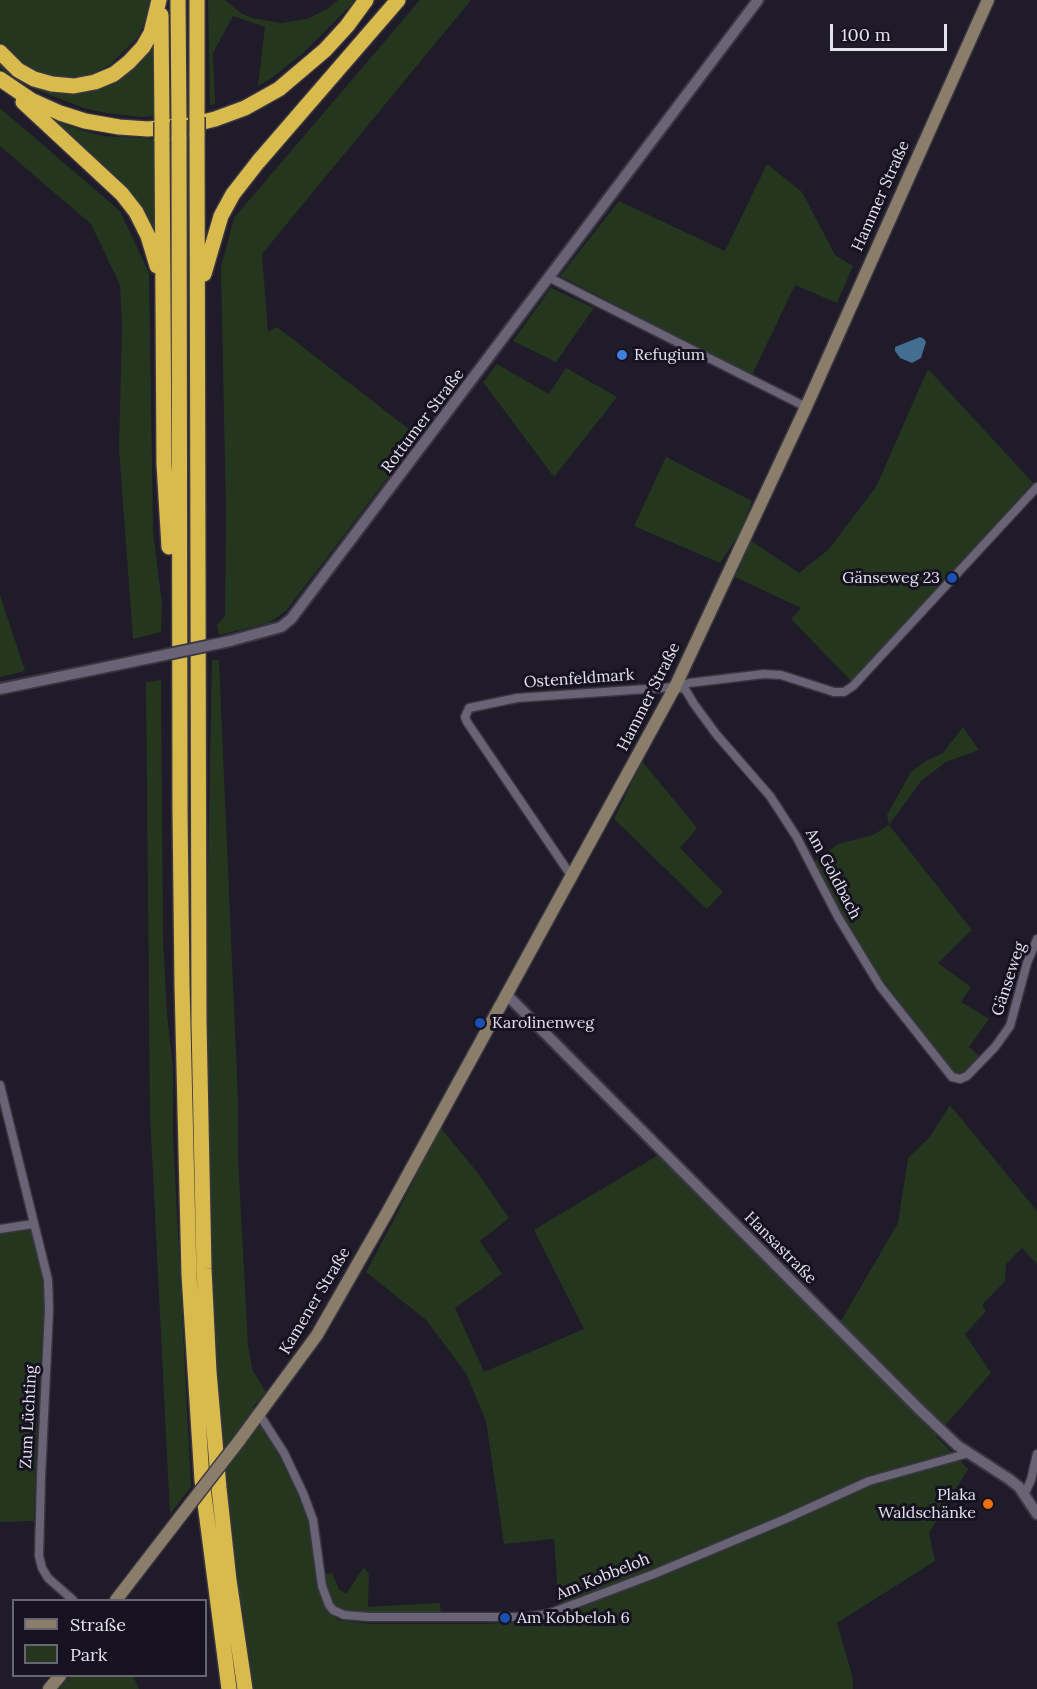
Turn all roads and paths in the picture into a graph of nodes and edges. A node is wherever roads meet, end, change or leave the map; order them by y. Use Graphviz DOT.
graph roads {
  1 [pos="160,0"];
  2 [pos="178,0"];
  3 [pos="197,0"];
  4 [pos="366,0"];
  5 [pos="398,0"];
  6 [pos="758,0"];
  7 [pos="988,0"];
  8 [pos="0,52"];
  9 [pos="0,80"];
  10 [pos="550,278"];
  11 [pos="198,297"];
  12 [pos="162,304"];
  13 [pos="806,407"];
  14 [pos="1037,487"];
  15 [pos="178,613"];
  16 [pos="675,687"];
  17 [pos="0,689"];
  18 [pos="572,877"];
  19 [pos="1037,939"];
  20 [pos="507,995"];
  21 [pos="960,1079"];
  22 [pos="0,1085"];
  23 [pos="33,1224"];
  24 [pos="0,1229"];
  25 [pos="259,1414"];
  26 [pos="969,1453"];
  27 [pos="1037,1454"];
  28 [pos="1025,1493"];
  29 [pos="1037,1514"];
  30 [pos="72,1599"];
  31 [pos="117,1599"];
  32 [pos="59,1677"];
  33 [pos="50,1689"];
  34 [pos="229,1689"];
  35 [pos="245,1689"];
  1 -- 8 [label="highway"];
  1 -- 12 [label="highway, bridge"];
  2 -- 15 [label="highway, bridge"];
  3 -- 11 [label="highway, bridge"];
  4 -- 9 [label="highway"];
  5 -- 11 [label="highway"];
  6 -- 10 [label="street, Rottumer Straße"];
  7 -- 13 [label="main road, Hammer Straße"];
  9 -- 12 [label="highway"];
  10 -- 13 [label="street"];
  10 -- 17 [label="street, Rottumer Straße, bridge"];
  11 -- 35 [label="highway"];
  12 -- 15 [label="highway"];
  13 -- 16 [label="main road, Hammer Straße"];
  14 -- 16 [label="street, Ostenfeldmark"];
  15 -- 34 [label="highway"];
  16 -- 18 [label="main road, Hammer Straße"];
  16 -- 18 [label="street, Ostenfeldmark"];
  16 -- 21 [label="street, Am Goldbach"];
  18 -- 20 [label="main road, Hammer Straße"];
  19 -- 21 [label="street, Gänseweg"];
  20 -- 25 [label="main road, Kamener Straße"];
  20 -- 26 [label="street, Hansastraße"];
  22 -- 23 [label="street, Zum Lüchting"];
  23 -- 24 [label="street"];
  23 -- 30 [label="street, Zum Lüchting"];
  25 -- 26 [label="street, Am Kobbeloh"];
  25 -- 31 [label="main road, Kamener Straße, bridge"];
  26 -- 28 [label="street, Hansastraße"];
  27 -- 28 [label="street"];
  28 -- 29 [label="street, Hansastraße"];
  32 -- 33 [label="main road"];
}
